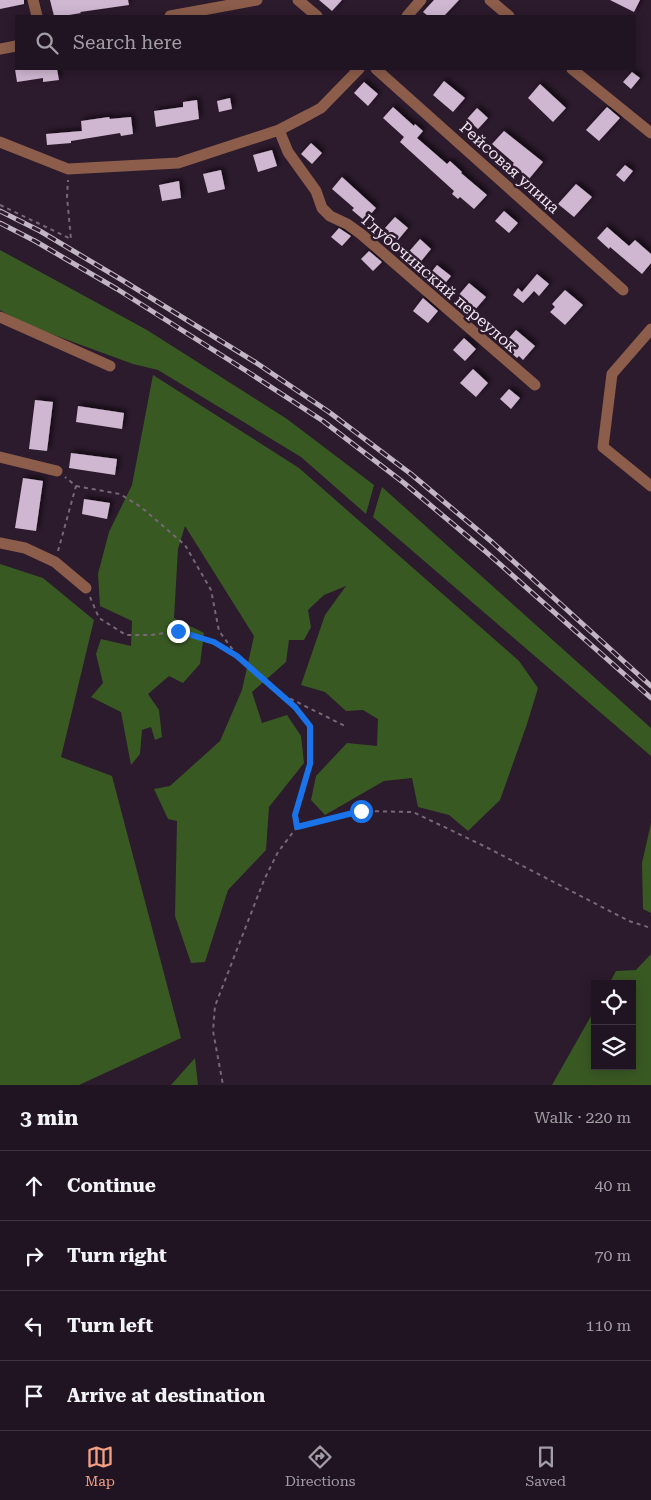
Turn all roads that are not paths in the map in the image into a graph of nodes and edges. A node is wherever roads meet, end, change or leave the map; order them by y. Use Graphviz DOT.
graph roads {
  1 [pos="33,0"];
  2 [pos="256,0"];
  3 [pos="298,0"];
  4 [pos="421,0"];
  5 [pos="490,0"];
  6 [pos="234,2"];
  7 [pos="37,15"];
  8 [pos="175,15"];
  9 [pos="316,15"];
  10 [pos="408,15"];
  11 [pos="508,15"];
  12 [pos="15,46"];
  13 [pos="0,49"];
  14 [pos="358,70"];
  15 [pos="377,70"];
  16 [pos="573,70"];
  17 [pos="279,130"];
  18 [pos="651,132"];
  19 [pos="0,142"];
  20 [pos="623,290"];
  21 [pos="0,317"];
  22 [pos="651,329"];
  23 [pos="110,366"];
  24 [pos="535,385"];
  25 [pos="0,457"];
  26 [pos="57,470"];
  27 [pos="651,486"];
  28 [pos="0,543"];
  29 [pos="86,588"];
  1 -- 7 [label="street"];
  2 -- 6 [label="street"];
  3 -- 9 [label="street"];
  4 -- 10 [label="street"];
  5 -- 11 [label="street"];
  6 -- 8 [label="street"];
  12 -- 13 [label="street"];
  14 -- 17 [label="street"];
  15 -- 20 [label="street, Рейсовая улица"];
  16 -- 18 [label="street"];
  17 -- 19 [label="street"];
  17 -- 24 [label="street, Глубочинский переулок"];
  21 -- 23 [label="street"];
  22 -- 27 [label="street"];
  25 -- 26 [label="street"];
  28 -- 29 [label="street"];
}
